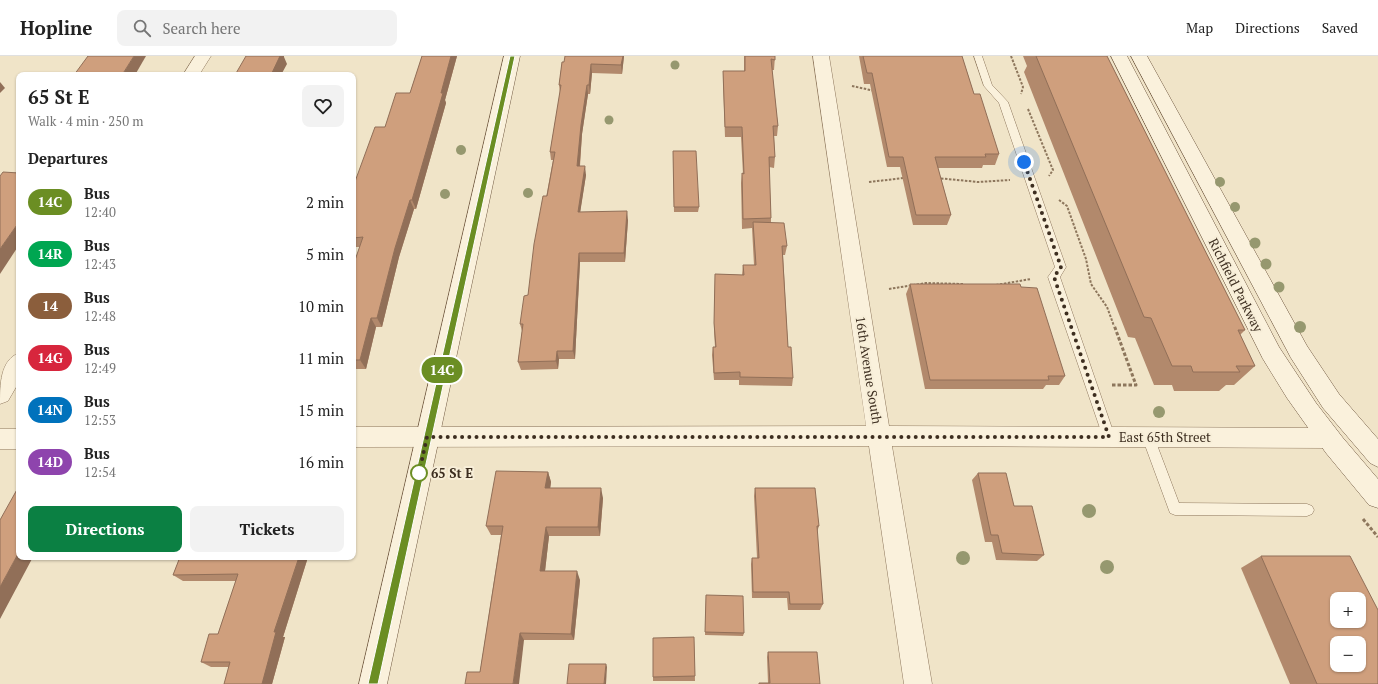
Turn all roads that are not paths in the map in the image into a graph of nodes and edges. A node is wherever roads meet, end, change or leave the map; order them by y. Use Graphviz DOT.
graph roads {
  1 [pos="202,56"];
  2 [pos="512,56"];
  3 [pos="821,56"];
  4 [pos="978,56"];
  5 [pos="1119,56"];
  6 [pos="1139,56"];
  7 [pos="193,72"];
  8 [pos="16,367"];
  9 [pos="0,394"];
  10 [pos="879,436"];
  11 [pos="356,437"];
  12 [pos="427,437"];
  13 [pos="1109,437"];
  14 [pos="1148,437"];
  15 [pos="1328,438"];
  16 [pos="0,439"];
  17 [pos="16,439"];
  18 [pos="1378,456"];
  19 [pos="1378,497"];
  20 [pos="1308,510"];
  21 [pos="373,684"];
  22 [pos="918,684"];
  1 -- 7 [label="street"];
  2 -- 12 [label="street"];
  3 -- 10 [label="street, 16th Avenue South"];
  4 -- 13 [label="lane"];
  5 -- 15 [label="street, Richfield Parkway"];
  6 -- 18 [label="street, Richfield Parkway"];
  8 -- 9 [label="street"];
  10 -- 12 [label="street, East 65th Street"];
  10 -- 13 [label="street, East 65th Street"];
  10 -- 22 [label="street, 16th Avenue South"];
  11 -- 12 [label="street, East 65th Street"];
  12 -- 21 [label="street"];
  13 -- 14 [label="street, East 65th Street"];
  14 -- 15 [label="street, East 65th Street"];
  14 -- 20 [label="lane"];
  15 -- 19 [label="street, Richfield Parkway"];
  16 -- 17 [label="street"];
}
